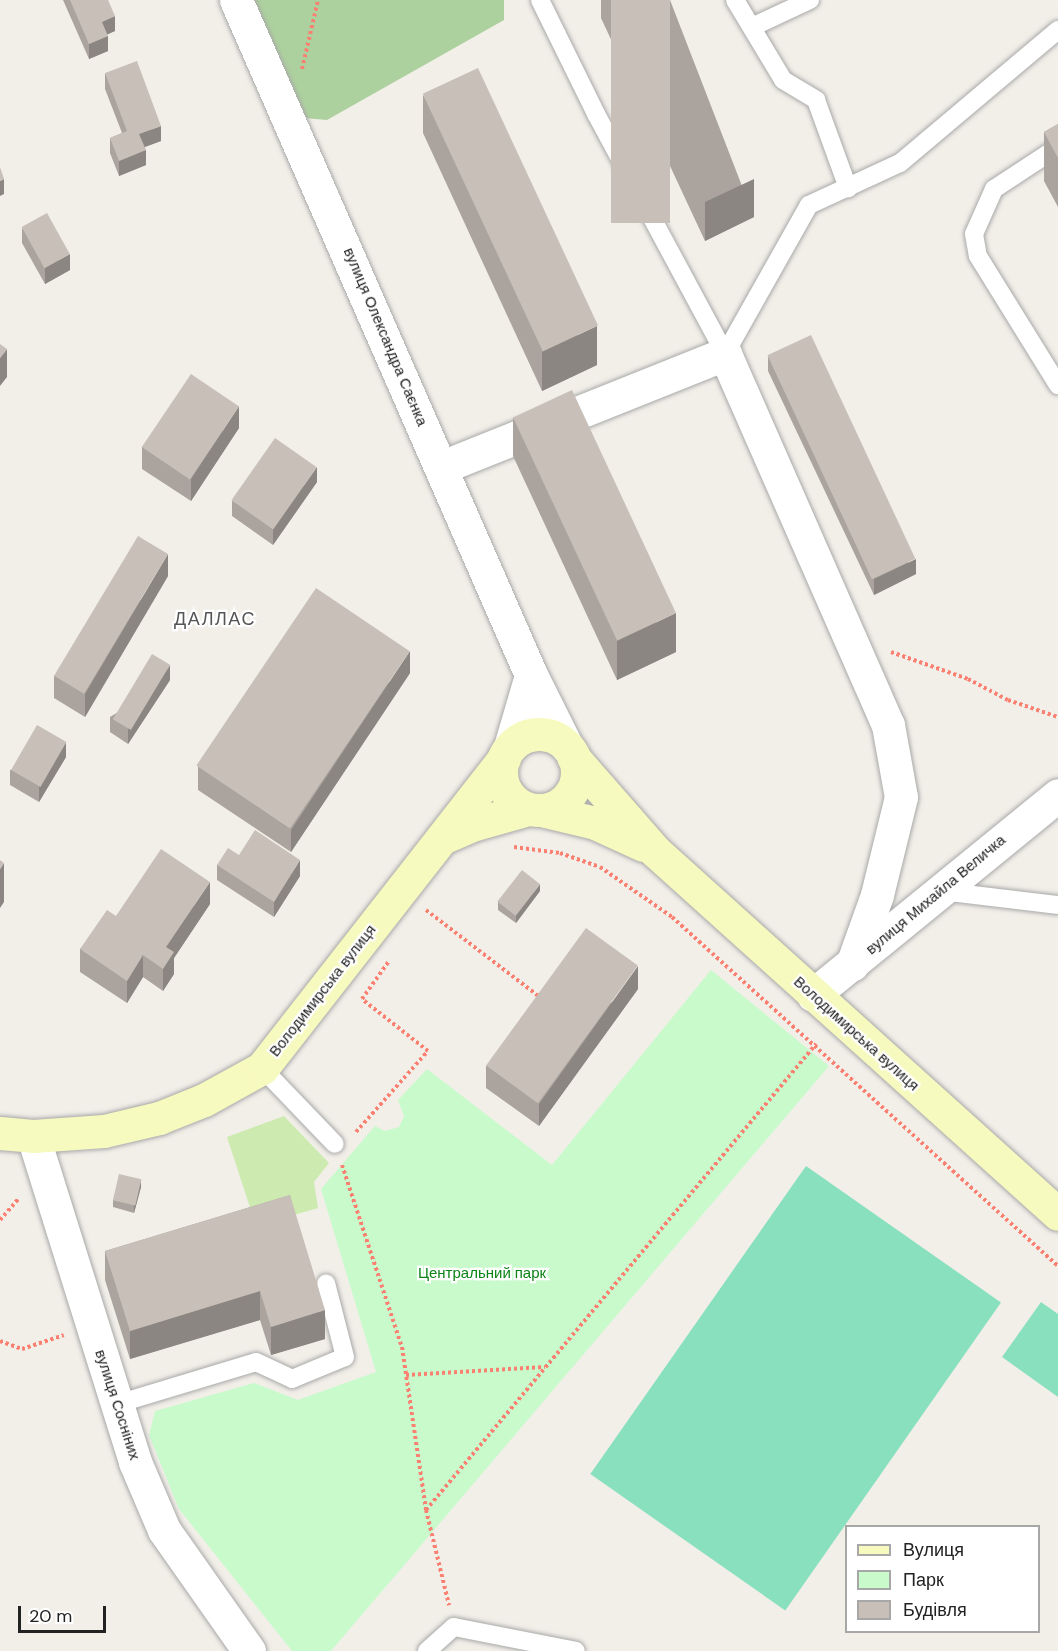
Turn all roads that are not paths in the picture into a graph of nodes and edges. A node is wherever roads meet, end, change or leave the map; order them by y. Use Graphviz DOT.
graph roads {
  1 [pos="236,0"];
  2 [pos="540,0"];
  3 [pos="735,0"];
  4 [pos="810,0"];
  5 [pos="752,27"];
  6 [pos="1058,30"];
  7 [pos="1058,147"];
  8 [pos="848,188"];
  9 [pos="725,354"];
  10 [pos="1058,385"];
  11 [pos="441,467"];
  12 [pos="531,675"];
  13 [pos="570,752"];
  14 [pos="507,753"];
  15 [pos="1058,795"];
  16 [pos="535,810"];
  17 [pos="441,838"];
  18 [pos="655,851"];
  19 [pos="940,891"];
  20 [pos="1058,906"];
  21 [pos="852,965"];
  22 [pos="813,995"];
  23 [pos="262,1068"];
  24 [pos="0,1133"];
  25 [pos="33,1136"];
  26 [pos="335,1144"];
  27 [pos="1058,1214"];
  28 [pos="326,1283"];
  29 [pos="117,1404"];
  30 [pos="249,1651"];
  31 [pos="427,1651"];
  32 [pos="576,1651"];
  1 -- 11 [label="street, вулиця Олександра Саєнка"];
  2 -- 9 [label="lane"];
  3 -- 5 [label="lane"];
  4 -- 5 [label="lane"];
  5 -- 8 [label="lane"];
  6 -- 8 [label="lane"];
  7 -- 10 [label="lane"];
  8 -- 9 [label="lane"];
  9 -- 11 [label="street"];
  9 -- 21 [label="street"];
  11 -- 12 [label="street, вулиця Олександра Саєнка"];
  12 -- 13 [label="street, вулиця Олександра Саєнка"];
  12 -- 14 [label="street"];
  13 -- 14 [label="main road"];
  13 -- 16 [label="main road"];
  13 -- 18 [label="main road, Володимирська вулиця"];
  14 -- 16 [label="main road"];
  14 -- 17 [label="main road, Володимирська вулиця"];
  15 -- 19 [label="street, вулиця Михайла Величка"];
  16 -- 17 [label="main road, Володимирська вулиця"];
  16 -- 18 [label="main road, Володимирська вулиця"];
  17 -- 23 [label="main road, Володимирська вулиця"];
  18 -- 22 [label="main road, Володимирська вулиця"];
  19 -- 20 [label="lane"];
  19 -- 21 [label="street, вулиця Михайла Величка"];
  21 -- 22 [label="street, вулиця Михайла Величка"];
  22 -- 27 [label="main road, Володимирська вулиця"];
  23 -- 25 [label="main road, Володимирська вулиця"];
  23 -- 26 [label="lane"];
  24 -- 25 [label="main road, Володимирська вулиця"];
  25 -- 29 [label="street, вулиця Сосніних"];
  28 -- 29 [label="lane"];
  29 -- 30 [label="street, вулиця Сосніних"];
  31 -- 32 [label="lane"];
}
